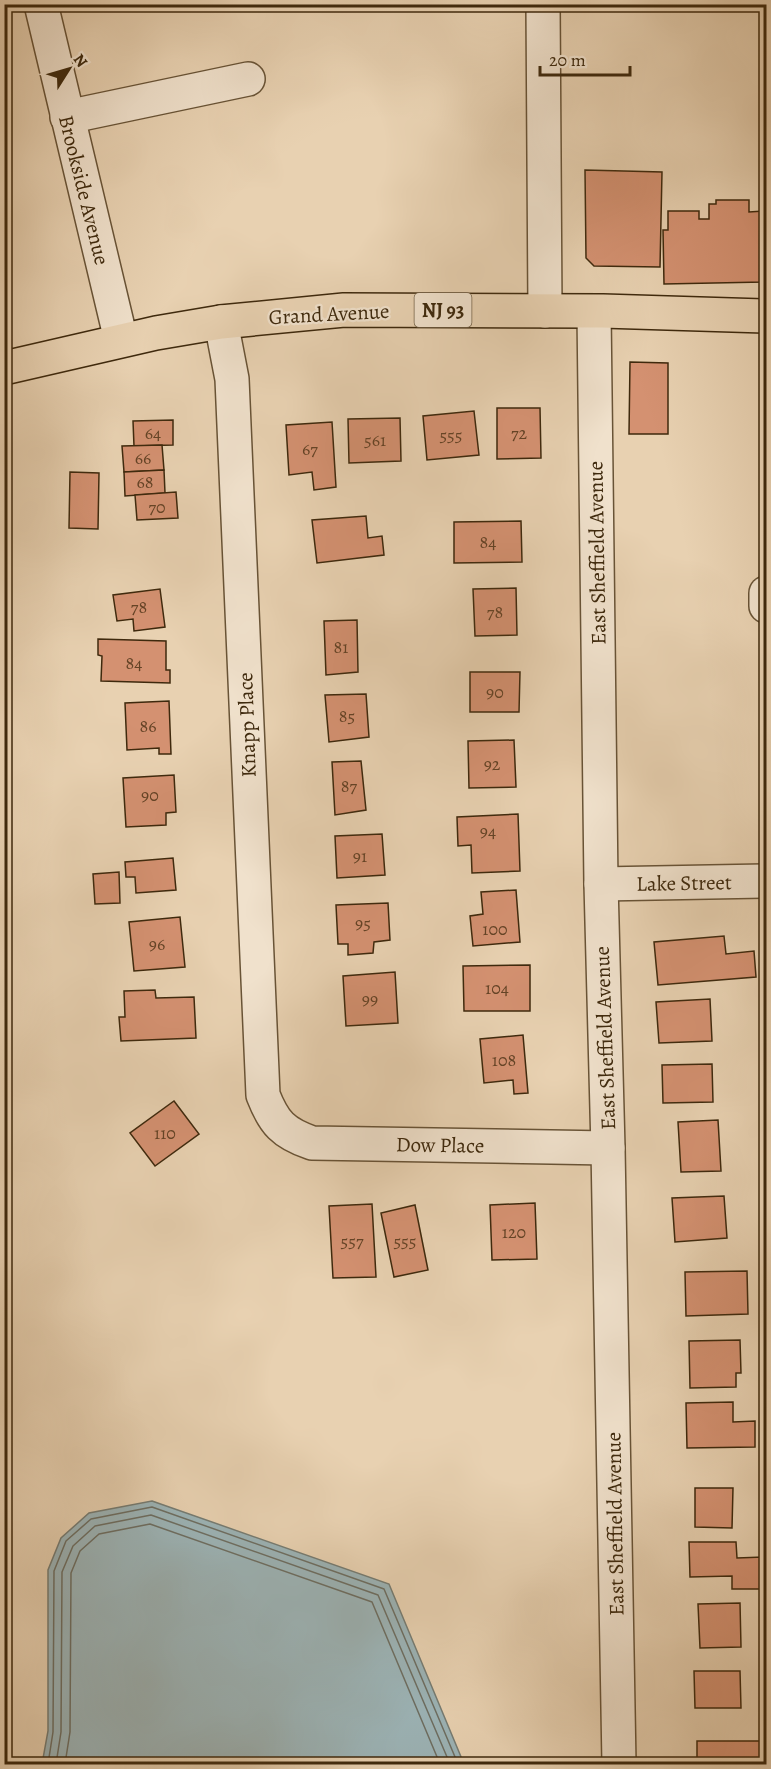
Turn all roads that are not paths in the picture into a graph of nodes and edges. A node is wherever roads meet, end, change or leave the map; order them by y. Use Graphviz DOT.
graph roads {
  1 [pos="41,4"];
  2 [pos="543,4"];
  3 [pos="248,79"];
  4 [pos="66,117"];
  5 [pos="545,311"];
  6 [pos="594,312"];
  7 [pos="766,316"];
  8 [pos="221,322"];
  9 [pos="121,340"];
  10 [pos="4,368"];
  11 [pos="766,593"];
  12 [pos="766,606"];
  13 [pos="766,881"];
  14 [pos="601,884"];
  15 [pos="278,1124"];
  16 [pos="608,1148"];
  17 [pos="619,1764"];
  1 -- 4 [label="street, Brookside Avenue"];
  2 -- 5 [label="street"];
  3 -- 4 [label="street"];
  4 -- 9 [label="street, Brookside Avenue"];
  5 -- 6 [label="main road, Grand Avenue / NJ 93"];
  5 -- 8 [label="main road, Grand Avenue / NJ 93"];
  6 -- 7 [label="main road, Grand Avenue / NJ 93"];
  6 -- 14 [label="street, East Sheffield Avenue"];
  8 -- 9 [label="main road, Grand Avenue / NJ 93"];
  8 -- 15 [label="street, Knapp Place"];
  9 -- 10 [label="main road, Grand Avenue / NJ 93"];
  11 -- 12 [label="street"];
  13 -- 14 [label="street, Lake Street"];
  14 -- 16 [label="street, East Sheffield Avenue"];
  15 -- 16 [label="street, Dow Place"];
  16 -- 17 [label="street, East Sheffield Avenue"];
}
